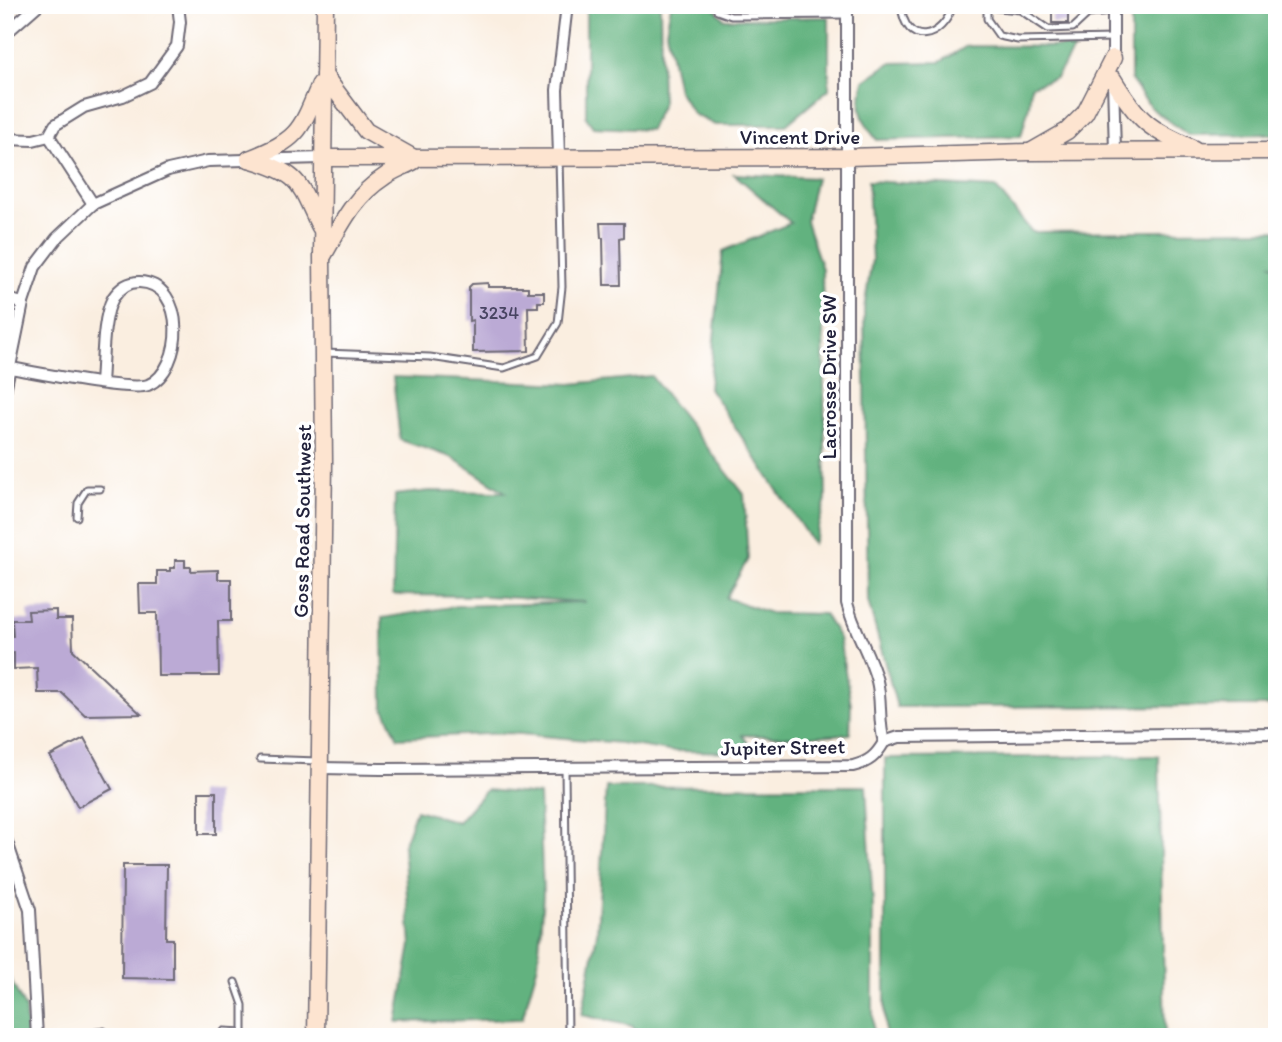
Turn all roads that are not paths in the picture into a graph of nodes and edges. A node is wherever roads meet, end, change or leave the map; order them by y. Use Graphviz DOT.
graph roads {
  1 [pos="38,5"];
  2 [pos="178,5"];
  3 [pos="325,5"];
  4 [pos="567,5"];
  5 [pos="716,5"];
  6 [pos="901,5"];
  7 [pos="953,5"];
  8 [pos="987,6"];
  9 [pos="1113,9"];
  10 [pos="847,10"];
  11 [pos="5,34"];
  12 [pos="1113,38"];
  13 [pos="1113,58"];
  14 [pos="324,75"];
  15 [pos="1114,79"];
  16 [pos="48,136"];
  17 [pos="5,139"];
  18 [pos="1115,151"];
  19 [pos="1200,151"];
  20 [pos="1277,151"];
  21 [pos="1030,152"];
  22 [pos="559,157"];
  23 [pos="847,157"];
  24 [pos="323,158"];
  25 [pos="249,159"];
  26 [pos="416,160"];
  27 [pos="93,204"];
  28 [pos="323,233"];
  29 [pos="322,257"];
  30 [pos="5,299"];
  31 [pos="23,303"];
  32 [pos="324,353"];
  33 [pos="10,368"];
  34 [pos="101,383"];
  35 [pos="5,391"];
  36 [pos="100,489"];
  37 [pos="77,517"];
  38 [pos="1277,733"];
  39 [pos="884,742"];
  40 [pos="260,759"];
  41 [pos="320,764"];
  42 [pos="565,768"];
  43 [pos="5,836"];
  44 [pos="235,982"];
  45 [pos="104,1031"];
  46 [pos="224,1031"];
  47 [pos="243,1034"];
  48 [pos="37,1037"];
  49 [pos="88,1037"];
  50 [pos="316,1037"];
  51 [pos="568,1037"];
  1 -- 11 [label="street"];
  2 -- 16 [label="street"];
  3 -- 14 [label="street, Goss Road Southwest"];
  4 -- 22 [label="street"];
  5 -- 10 [label="lane"];
  6 -- 7 [label="lane"];
  8 -- 9 [label="lane"];
  8 -- 12 [label="lane"];
  9 -- 12 [label="street"];
  10 -- 23 [label="street, Lacrosse Drive SW"];
  12 -- 13 [label="street"];
  13 -- 15 [label="street"];
  13 -- 21 [label="street"];
  14 -- 24 [label="street, Goss Road Southwest"];
  14 -- 25 [label="street"];
  14 -- 26 [label="street"];
  15 -- 18 [label="street"];
  15 -- 19 [label="street"];
  16 -- 17 [label="street"];
  16 -- 27 [label="street"];
  18 -- 19 [label="street, Vincent Drive"];
  18 -- 21 [label="street, Vincent Drive"];
  19 -- 20 [label="street, Vincent Drive"];
  21 -- 23 [label="street, Vincent Drive"];
  22 -- 23 [label="street, Vincent Drive"];
  22 -- 26 [label="street, Vincent Drive"];
  22 -- 32 [label="lane"];
  23 -- 39 [label="street, Lacrosse Drive SW"];
  24 -- 25 [label="street"];
  24 -- 26 [label="street, Vincent Drive"];
  24 -- 28 [label="street, Goss Road Southwest"];
  25 -- 27 [label="street"];
  25 -- 28 [label="street"];
  26 -- 29 [label="street"];
  27 -- 31 [label="street"];
  28 -- 29 [label="street, Goss Road Southwest"];
  29 -- 32 [label="street, Goss Road Southwest"];
  30 -- 31 [label="street"];
  31 -- 33 [label="street"];
  32 -- 41 [label="street, Goss Road Southwest"];
  33 -- 34 [label="street"];
  33 -- 35 [label="street"];
  34 -- 34 [label="street"];
  36 -- 37 [label="lane"];
  38 -- 39 [label="street"];
  39 -- 42 [label="street, Jupiter Street"];
  40 -- 41 [label="lane"];
  41 -- 42 [label="street, Jupiter Street"];
  41 -- 50 [label="street, Goss Road Southwest"];
  42 -- 51 [label="lane"];
  43 -- 48 [label="street"];
  44 -- 47 [label="lane"];
  45 -- 49 [label="lane"];
  46 -- 47 [label="lane"];
}
